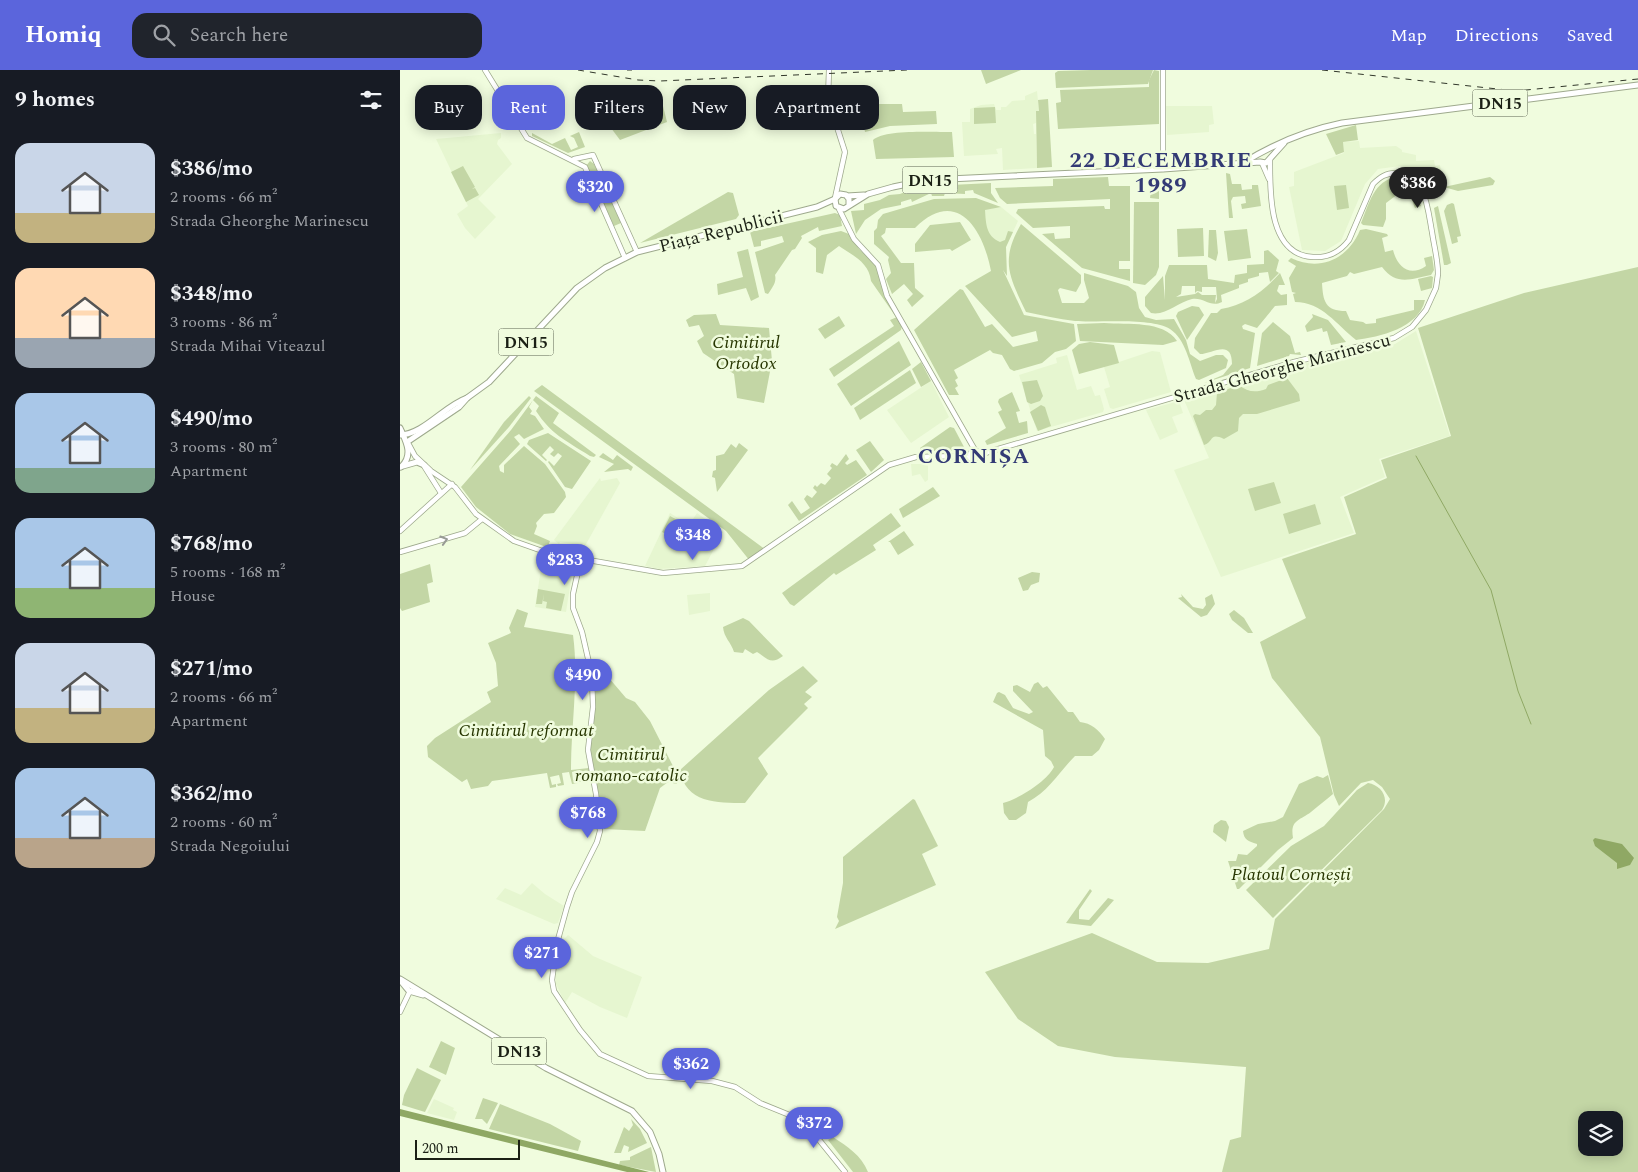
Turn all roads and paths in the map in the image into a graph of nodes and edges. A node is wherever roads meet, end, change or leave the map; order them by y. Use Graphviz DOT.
graph roads {
  1 [pos="484,70"];
  2 [pos="829,70"];
  3 [pos="1162,70"];
  4 [pos="1638,85"];
  5 [pos="1284,143"];
  6 [pos="1264,150"];
  7 [pos="1258,154"];
  8 [pos="1270,158"];
  9 [pos="572,160"];
  10 [pos="1261,162"];
  11 [pos="1241,164"];
  12 [pos="1164,169"];
  13 [pos="1270,180"];
  14 [pos="838,182"];
  15 [pos="868,194"];
  16 [pos="846,195"];
  17 [pos="835,198"];
  18 [pos="848,206"];
  19 [pos="817,207"];
  20 [pos="839,208"];
  21 [pos="848,226"];
  22 [pos="637,252"];
  23 [pos="625,258"];
  24 [pos="467,398"];
  25 [pos="400,428"];
  26 [pos="402,435"];
  27 [pos="407,442"];
  28 [pos="988,452"];
  29 [pos="973,453"];
  30 [pos="424,465"];
  31 [pos="400,467"];
  32 [pos="454,485"];
  33 [pos="441,493"];
  34 [pos="482,519"];
  35 [pos="400,531"];
  36 [pos="400,552"];
  37 [pos="581,558"];
  38 [pos="400,979"];
  39 [pos="410,988"];
  40 [pos="400,1012"];
  41 [pos="663,1172"];
  42 [pos="845,1172"];
  1 -- 9 [label="main road"];
  2 -- 14 [label="main road"];
  3 -- 12 [label="main road"];
  4 -- 5 [label="main road, DN15"];
  5 -- 6 [label="main road, DN15"];
  5 -- 8 [label="main road, DN15"];
  6 -- 7 [label="main road, DN15"];
  6 -- 8 [label="main road"];
  7 -- 10 [label="main road"];
  7 -- 11 [label="main road, DN15"];
  8 -- 10 [label="main road, DN15"];
  8 -- 13 [label="main road, Strada Gheorghe Marinescu"];
  9 -- 22 [label="main road"];
  9 -- 23 [label="main road"];
  10 -- 11 [label="main road, DN15"];
  10 -- 13 [label="main road, Strada Gheorghe Marinescu"];
  11 -- 12 [label="main road, DN15"];
  12 -- 15 [label="main road, DN15"];
  13 -- 28 [label="main road, Strada Gheorghe Marinescu"];
  14 -- 16 [label="main road"];
  14 -- 17 [label="main road"];
  15 -- 16 [label="main road, DN15"];
  15 -- 18 [label="main road, DN15"];
  16 -- 17 [label="main road, DN15"];
  16 -- 18 [label="main road"];
  17 -- 19 [label="main road, Piața Republicii / DN15"];
  17 -- 20 [label="main road"];
  18 -- 20 [label="main road, DN15"];
  18 -- 21 [label="main road"];
  19 -- 20 [label="main road, Piața Republicii / DN15"];
  19 -- 22 [label="main road, Piața Republicii / DN15"];
  20 -- 21 [label="main road"];
  21 -- 29 [label="main road"];
  22 -- 23 [label="main road, Piața Republicii / DN15"];
  23 -- 24 [label="main road, DN15"];
  24 -- 26 [label="main road, DN15"];
  24 -- 27 [label="main road, DN15"];
  25 -- 26 [label="main road"];
  26 -- 27 [label="main road"];
  27 -- 30 [label="main road"];
  27 -- 31 [label="main road"];
  28 -- 29 [label="main road, Strada Gheorghe Marinescu"];
  28 -- 29 [label="main road, Strada Gheorghe Marinescu"];
  29 -- 37 [label="main road, Strada Gheorghe Marinescu"];
  30 -- 31 [label="main road"];
  30 -- 32 [label="main road, Strada Gheorghe Marinescu"];
  30 -- 33 [label="main road"];
  32 -- 33 [label="main road"];
  32 -- 34 [label="main road, Strada Gheorghe Marinescu"];
  33 -- 35 [label="main road"];
  36 -- 34 [label="main road, one-way"];
  34 -- 37 [label="main road, Strada Gheorghe Marinescu"];
  37 -- 42 [label="main road"];
  38 -- 39 [label="main road, DN13"];
  39 -- 40 [label="main road"];
  39 -- 41 [label="main road, DN13"];
}
